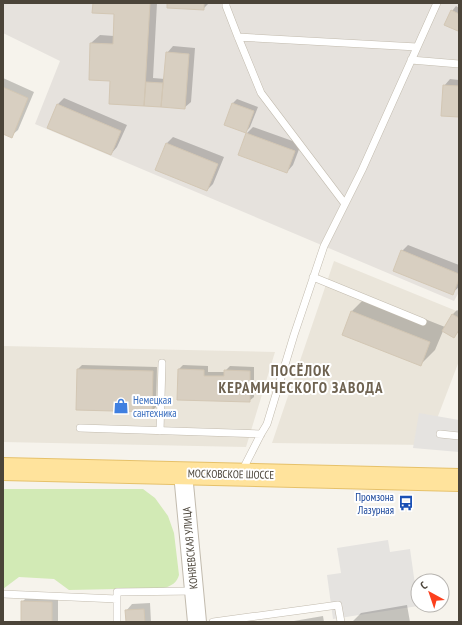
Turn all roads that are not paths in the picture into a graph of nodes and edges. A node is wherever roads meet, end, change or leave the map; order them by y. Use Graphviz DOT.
graph roads {
  1 [pos="226,3"];
  2 [pos="436,3"];
  3 [pos="238,37"];
  4 [pos="417,47"];
  5 [pos="411,60"];
  6 [pos="459,64"];
  7 [pos="345,204"];
  8 [pos="313,277"];
  9 [pos="423,322"];
  10 [pos="162,363"];
  11 [pos="80,428"];
  12 [pos="160,431"];
  13 [pos="261,434"];
  14 [pos="440,434"];
  15 [pos="459,436"];
  16 [pos="3,469"];
  17 [pos="183,473"];
  18 [pos="240,475"];
  19 [pos="459,480"];
  20 [pos="194,591"];
  21 [pos="3,594"];
  22 [pos="117,599"];
  23 [pos="118,622"];
  24 [pos="197,622"];
  25 [pos="213,622"];
  26 [pos="341,622"];
  1 -- 3 [label="lane"];
  2 -- 4 [label="lane"];
  3 -- 4 [label="lane"];
  3 -- 7 [label="lane"];
  4 -- 5 [label="lane"];
  5 -- 6 [label="lane"];
  5 -- 7 [label="lane"];
  7 -- 8 [label="lane"];
  8 -- 9 [label="lane"];
  8 -- 13 [label="lane"];
  10 -- 12 [label="lane"];
  11 -- 12 [label="lane"];
  12 -- 13 [label="lane"];
  13 -- 18 [label="lane"];
  14 -- 15 [label="lane"];
  16 -- 17 [label="main road, МОСКОВСКОЕ ШОССЕ"];
  17 -- 18 [label="main road, МОСКОВСКОЕ ШОССЕ"];
  17 -- 20 [label="street, КОНЯЕВСКАЯ УЛИЦА"];
  18 -- 19 [label="main road, МОСКОВСКОЕ ШОССЕ"];
  20 -- 22 [label="lane"];
  20 -- 24 [label="street, КОНЯЕВСКАЯ УЛИЦА"];
  21 -- 22 [label="lane"];
  22 -- 23 [label="lane"];
  25 -- 26 [label="lane"];
}
